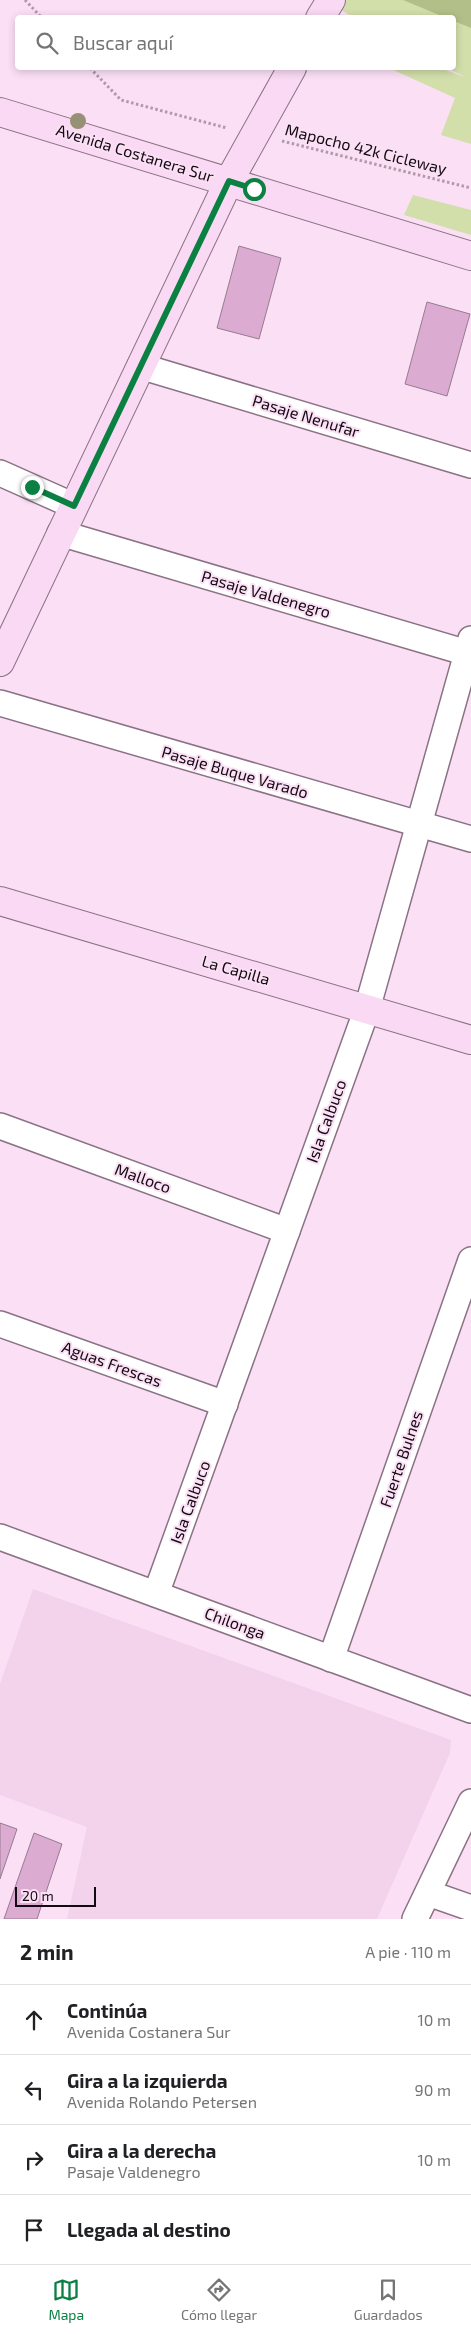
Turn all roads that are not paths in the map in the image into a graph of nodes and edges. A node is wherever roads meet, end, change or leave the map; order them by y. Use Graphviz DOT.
graph roads {
  1 [pos="331,0"];
  2 [pos="322,15"];
  3 [pos="291,70"];
  4 [pos="0,112"];
  5 [pos="229,181"];
  6 [pos="471,256"];
  7 [pos="140,366"];
  8 [pos="471,465"];
  9 [pos="0,473"];
  10 [pos="74,506"];
  11 [pos="60,534"];
  12 [pos="470,649"];
  13 [pos="0,662"];
  14 [pos="0,703"];
  15 [pos="418,825"];
  16 [pos="471,840"];
  17 [pos="0,901"];
  18 [pos="367,1009"];
  19 [pos="471,1040"];
  20 [pos="0,1126"];
  21 [pos="287,1231"];
  22 [pos="471,1260"];
  23 [pos="0,1324"];
  24 [pos="225,1404"];
  25 [pos="0,1537"];
  26 [pos="156,1594"];
  27 [pos="331,1659"];
  28 [pos="471,1710"];
  29 [pos="471,1802"];
  30 [pos="428,1893"];
  31 [pos="471,1908"];
  32 [pos="415,1919"];
  1 -- 2 [label="street"];
  3 -- 5 [label="street"];
  4 -- 5 [label="street, Avenida Costanera Sur"];
  5 -- 6 [label="street, Avenida Costanera Sur"];
  5 -- 7 [label="street"];
  7 -- 8 [label="street, Pasaje Nenufar"];
  7 -- 10 [label="street"];
  9 -- 10 [label="street"];
  10 -- 11 [label="street"];
  11 -- 12 [label="street, Pasaje Valdenegro"];
  11 -- 13 [label="street"];
  12 -- 15 [label="street, Isla Calbuco"];
  14 -- 15 [label="street, Pasaje Buque Varado"];
  15 -- 16 [label="street, Pasaje Buque Varado"];
  15 -- 18 [label="street, Isla Calbuco"];
  17 -- 18 [label="street, La Capilla"];
  18 -- 19 [label="street, La Capilla"];
  18 -- 21 [label="street, Isla Calbuco"];
  20 -- 21 [label="street, Malloco"];
  21 -- 24 [label="street, Isla Calbuco"];
  22 -- 27 [label="street, Fuerte Bulnes"];
  23 -- 24 [label="street, Aguas Frescas"];
  24 -- 26 [label="street, Isla Calbuco"];
  25 -- 26 [label="street, Chilonga"];
  26 -- 27 [label="street, Chilonga"];
  27 -- 28 [label="street, Chilonga"];
  29 -- 30 [label="street"];
  30 -- 31 [label="street"];
  30 -- 32 [label="street"];
}
